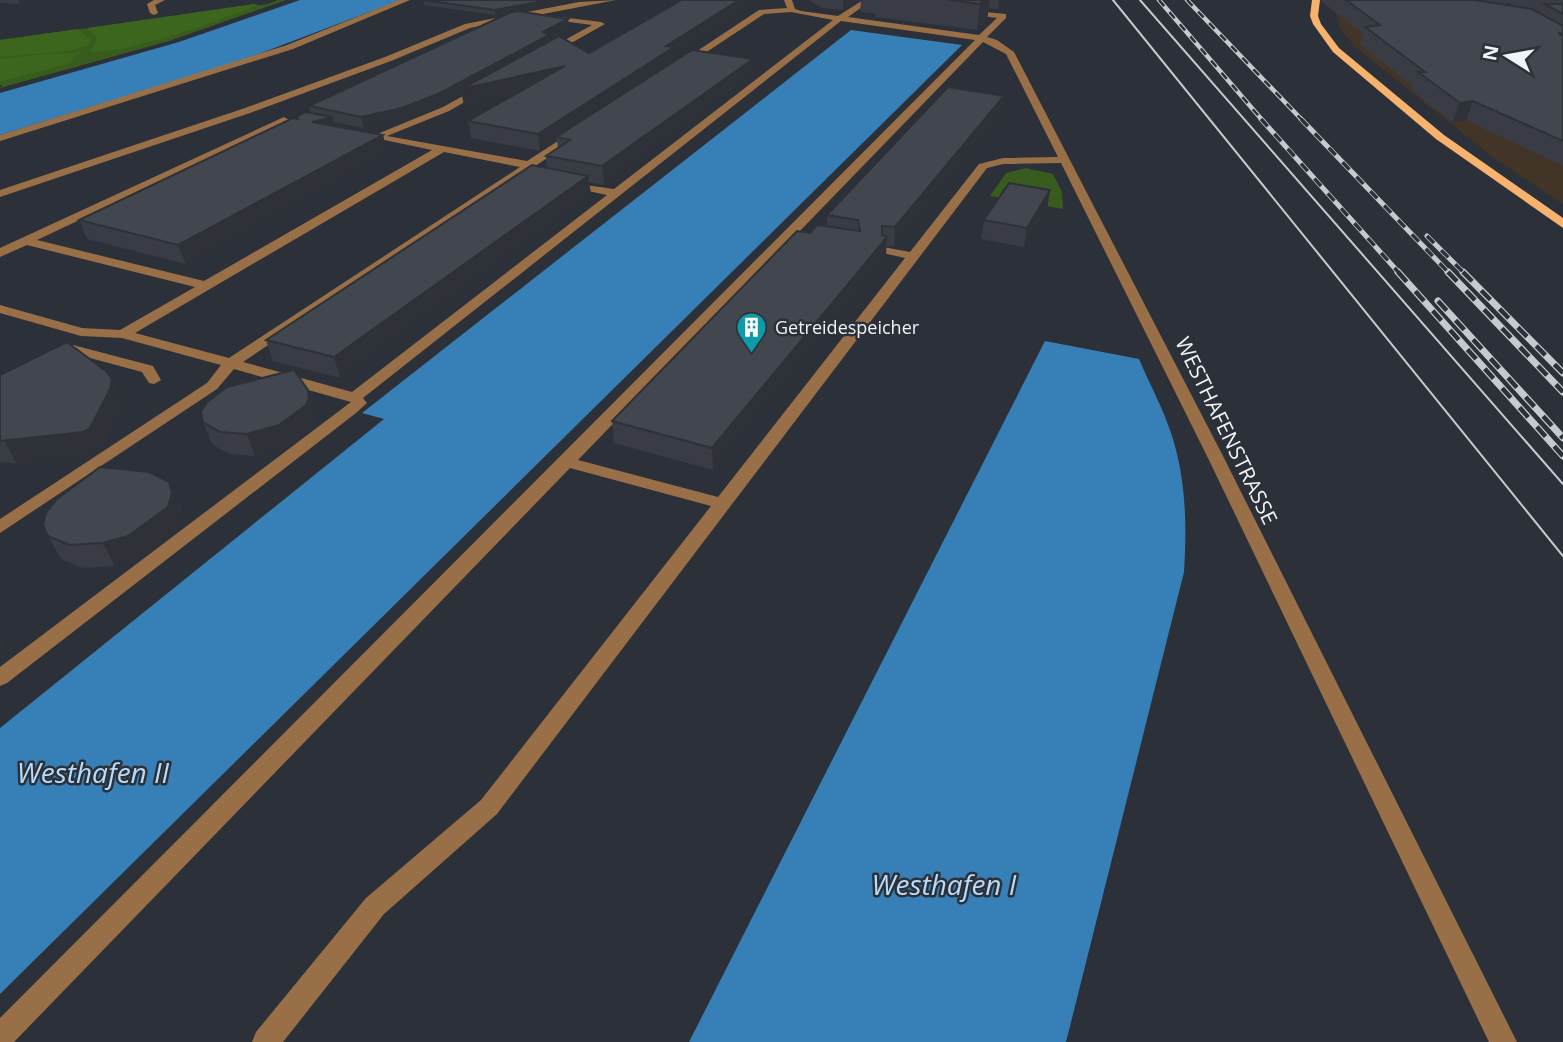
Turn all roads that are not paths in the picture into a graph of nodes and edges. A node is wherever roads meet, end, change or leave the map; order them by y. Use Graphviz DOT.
graph roads {
  1 [pos="161,0"];
  2 [pos="406,0"];
  3 [pos="612,0"];
  4 [pos="869,0"];
  5 [pos="1316,0"];
  6 [pos="880,1"];
  7 [pos="790,5"];
  8 [pos="952,10"];
  9 [pos="154,13"];
  10 [pos="525,13"];
  11 [pos="839,19"];
  12 [pos="982,39"];
  13 [pos="542,57"];
  14 [pos="670,72"];
  15 [pos="494,83"];
  16 [pos="246,111"];
  17 [pos="284,120"];
  18 [pos="297,122"];
  19 [pos="582,131"];
  20 [pos="362,134"];
  21 [pos="375,137"];
  22 [pos="0,138"];
  23 [pos="442,149"];
  24 [pos="1064,160"];
  25 [pos="525,172"];
  26 [pos="554,181"];
  27 [pos="617,193"];
  28 [pos="0,194"];
  29 [pos="1563,224"];
  30 [pos="791,234"];
  31 [pos="812,238"];
  32 [pos="26,241"];
  33 [pos="887,250"];
  34 [pos="0,253"];
  35 [pos="913,256"];
  36 [pos="207,286"];
  37 [pos="0,309"];
  38 [pos="123,334"];
  39 [pos="230,364"];
  40 [pos="42,367"];
  41 [pos="154,380"];
  42 [pos="355,397"];
  43 [pos="566,463"];
  44 [pos="723,504"];
  45 [pos="0,527"];
  46 [pos="0,678"];
  47 [pos="0,1037"];
  48 [pos="266,1042"];
  49 [pos="1503,1042"];
  1 -- 9 [label="lane"];
  2 -- 22 [label="lane"];
  3 -- 10 [label="lane"];
  4 -- 6 [label="lane"];
  4 -- 11 [label="lane"];
  5 -- 29 [label="main road"];
  7 -- 11 [label="lane, WESTHAFENSTRASSE"];
  7 -- 14 [label="lane"];
  8 -- 12 [label="lane"];
  10 -- 13 [label="lane"];
  10 -- 16 [label="lane"];
  11 -- 12 [label="lane, WESTHAFENSTRASSE"];
  11 -- 27 [label="lane"];
  12 -- 24 [label="lane, WESTHAFENSTRASSE"];
  12 -- 30 [label="lane"];
  15 -- 21 [label="lane"];
  16 -- 17 [label="lane"];
  16 -- 28 [label="lane"];
  17 -- 18 [label="lane"];
  17 -- 32 [label="lane"];
  19 -- 25 [label="lane"];
  20 -- 21 [label="lane"];
  21 -- 23 [label="lane"];
  23 -- 25 [label="lane"];
  23 -- 36 [label="lane"];
  24 -- 35 [label="lane"];
  24 -- 49 [label="lane, WESTHAFENSTRASSE"];
  25 -- 39 [label="lane"];
  26 -- 27 [label="lane"];
  27 -- 42 [label="lane"];
  30 -- 31 [label="lane"];
  30 -- 43 [label="lane"];
  32 -- 34 [label="lane"];
  32 -- 36 [label="lane"];
  33 -- 35 [label="lane"];
  35 -- 44 [label="lane"];
  36 -- 38 [label="lane"];
  37 -- 38 [label="lane"];
  38 -- 39 [label="lane"];
  39 -- 42 [label="lane"];
  39 -- 45 [label="lane"];
  40 -- 41 [label="lane"];
  42 -- 46 [label="lane"];
  43 -- 44 [label="lane"];
  43 -- 47 [label="lane"];
  44 -- 48 [label="lane"];
}
